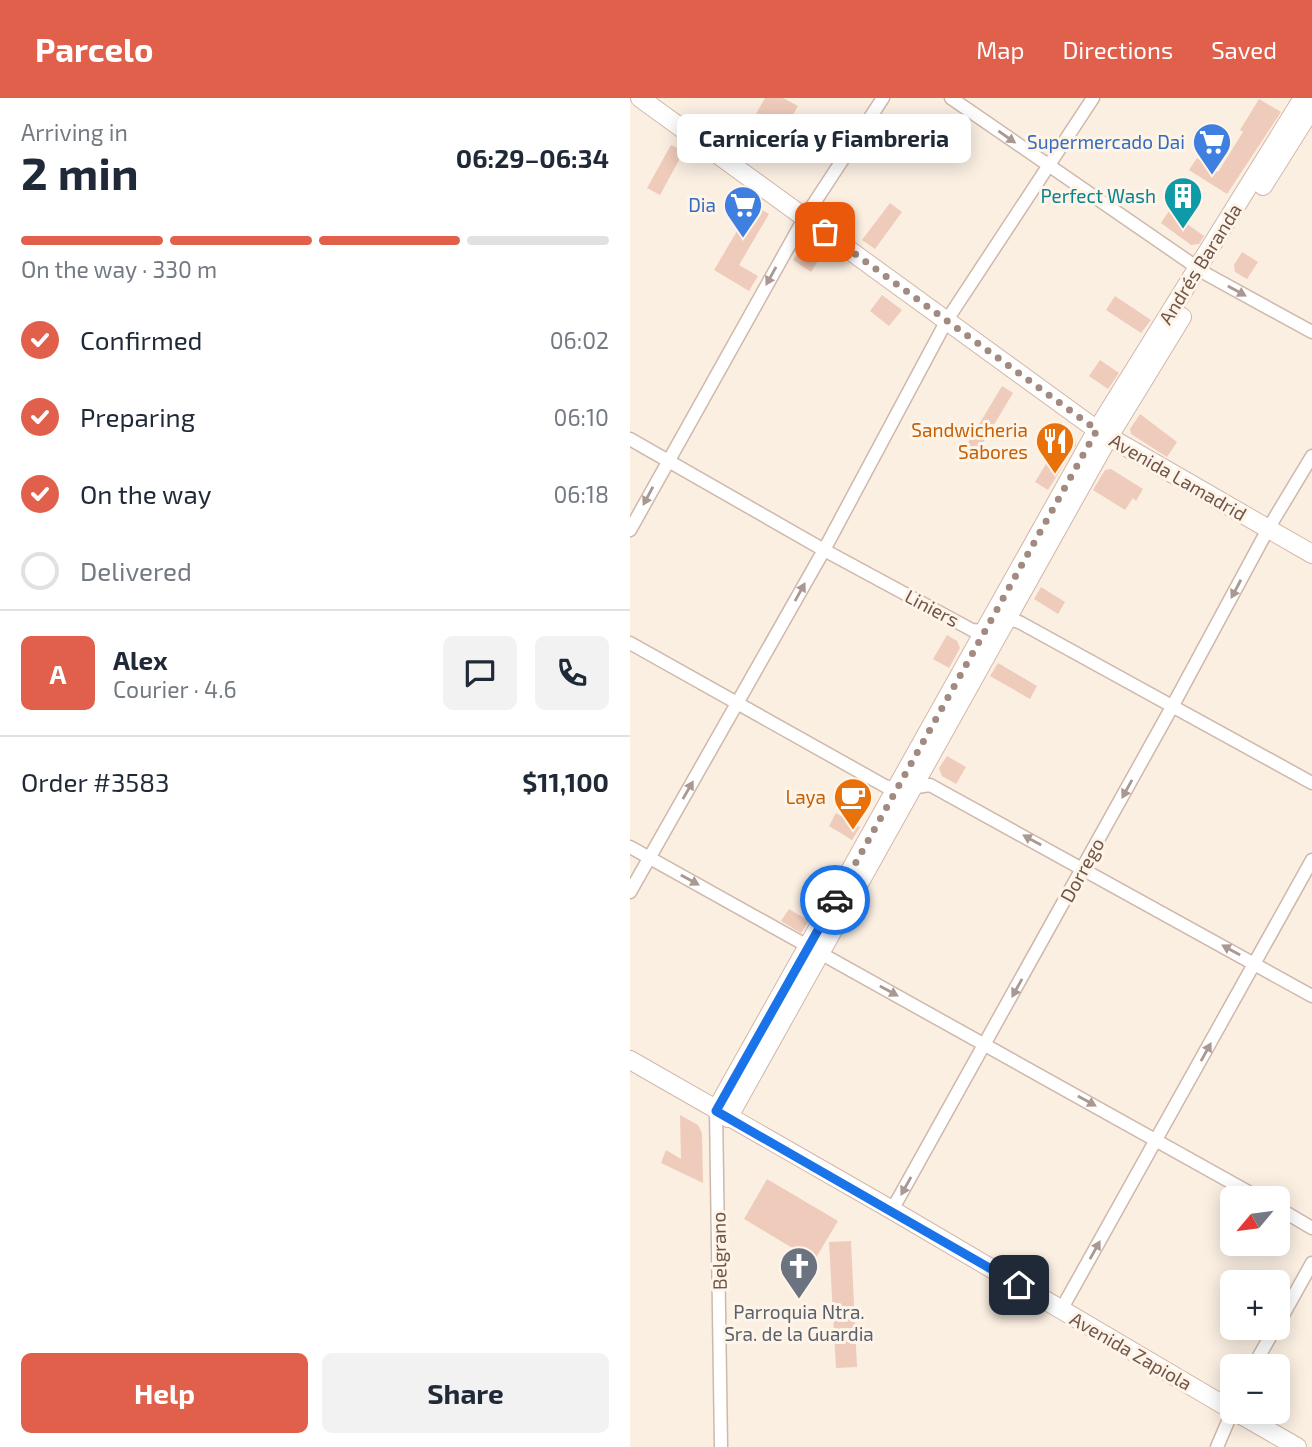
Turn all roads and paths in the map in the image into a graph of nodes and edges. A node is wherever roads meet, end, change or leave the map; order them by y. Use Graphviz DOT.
graph roads {
  1 [pos="640,98"];
  2 [pos="883,98"];
  3 [pos="951,98"];
  4 [pos="1093,98"];
  5 [pos="1305,102"];
  6 [pos="1048,165"];
  7 [pos="805,217"];
  8 [pos="1203,271"];
  9 [pos="947,320"];
  10 [pos="1312,332"];
  11 [pos="1102,434"];
  12 [pos="630,439"];
  13 [pos="1312,456"];
  14 [pos="668,460"];
  15 [pos="1268,529"];
  16 [pos="630,530"];
  17 [pos="824,550"];
  18 [pos="1312,554"];
  19 [pos="1004,622"];
  20 [pos="984,631"];
  21 [pos="630,643"];
  22 [pos="737,703"];
  23 [pos="1172,707"];
  24 [pos="1312,783"];
  25 [pos="905,788"];
  26 [pos="630,847"];
  27 [pos="649,858"];
  28 [pos="1312,860"];
  29 [pos="1083,868"];
  30 [pos="630,892"];
  31 [pos="815,950"];
  32 [pos="1255,963"];
  33 [pos="1312,996"];
  34 [pos="986,1044"];
  35 [pos="630,1060"];
  36 [pos="722,1114"];
  37 [pos="1157,1140"];
  38 [pos="1238,1186"];
  39 [pos="892,1210"];
  40 [pos="1290,1215"];
  41 [pos="1312,1228"];
  42 [pos="1312,1263"];
  43 [pos="1290,1302"];
  44 [pos="1061,1310"];
  45 [pos="1220,1403"];
  46 [pos="1227,1424"];
  47 [pos="1256,1424"];
  48 [pos="721,1447"];
  49 [pos="1217,1447"];
  50 [pos="1297,1447"];
  1 -- 7 [label="main road, Avenida Lamadrid"];
  2 -- 7 [label="street"];
  3 -- 6 [label="street, one-way"];
  4 -- 6 [label="street"];
  5 -- 8 [label="main road, Andrés Baranda"];
  6 -- 8 [label="street"];
  6 -- 9 [label="street"];
  7 -- 9 [label="main road, Avenida Lamadrid"];
  7 -- 14 [label="street, one-way"];
  8 -- 10 [label="street, one-way"];
  8 -- 11 [label="main road, Andrés Baranda"];
  9 -- 11 [label="main road, Avenida Lamadrid"];
  9 -- 17 [label="street"];
  11 -- 15 [label="main road, Avenida Lamadrid"];
  11 -- 19 [label="main road, Belgrano"];
  11 -- 20 [label="main road, Belgrano"];
  12 -- 14 [label="street, Liniers"];
  13 -- 15 [label="street, Dorrego"];
  14 -- 16 [label="street, one-way"];
  14 -- 17 [label="street, Liniers"];
  15 -- 18 [label="main road, Avenida Lamadrid"];
  15 -- 23 [label="street, Dorrego, one-way"];
  17 -- 20 [label="street, Liniers"];
  22 -- 17 [label="street, one-way"];
  19 -- 20 [label="street, Liniers"];
  19 -- 23 [label="street"];
  19 -- 25 [label="main road, Belgrano"];
  20 -- 25 [label="main road, Belgrano"];
  21 -- 22 [label="street"];
  22 -- 25 [label="street"];
  27 -- 22 [label="street, one-way"];
  23 -- 24 [label="street"];
  23 -- 29 [label="street, Dorrego, one-way"];
  29 -- 25 [label="street, one-way"];
  25 -- 31 [label="main road, Belgrano"];
  26 -- 27 [label="street"];
  27 -- 30 [label="street"];
  27 -- 31 [label="street, one-way"];
  28 -- 32 [label="street"];
  32 -- 29 [label="street, one-way"];
  29 -- 34 [label="street, Dorrego, one-way"];
  31 -- 34 [label="street, one-way"];
  31 -- 36 [label="main road, Belgrano"];
  32 -- 33 [label="street"];
  37 -- 32 [label="street, one-way"];
  34 -- 37 [label="street, one-way"];
  34 -- 39 [label="street, Dorrego, one-way"];
  35 -- 36 [label="main road, Avenida Zapiola"];
  36 -- 39 [label="main road, Avenida Zapiola"];
  36 -- 48 [label="street, Belgrano"];
  37 -- 38 [label="street"];
  44 -- 37 [label="street, one-way"];
  39 -- 44 [label="main road, Avenida Zapiola"];
  40 -- 41 [label="street"];
  42 -- 43 [label="street"];
  44 -- 45 [label="main road, Avenida Zapiola"];
  46 -- 49 [label="street"];
  47 -- 50 [label="main road, Avenida Zapiola"];
}
